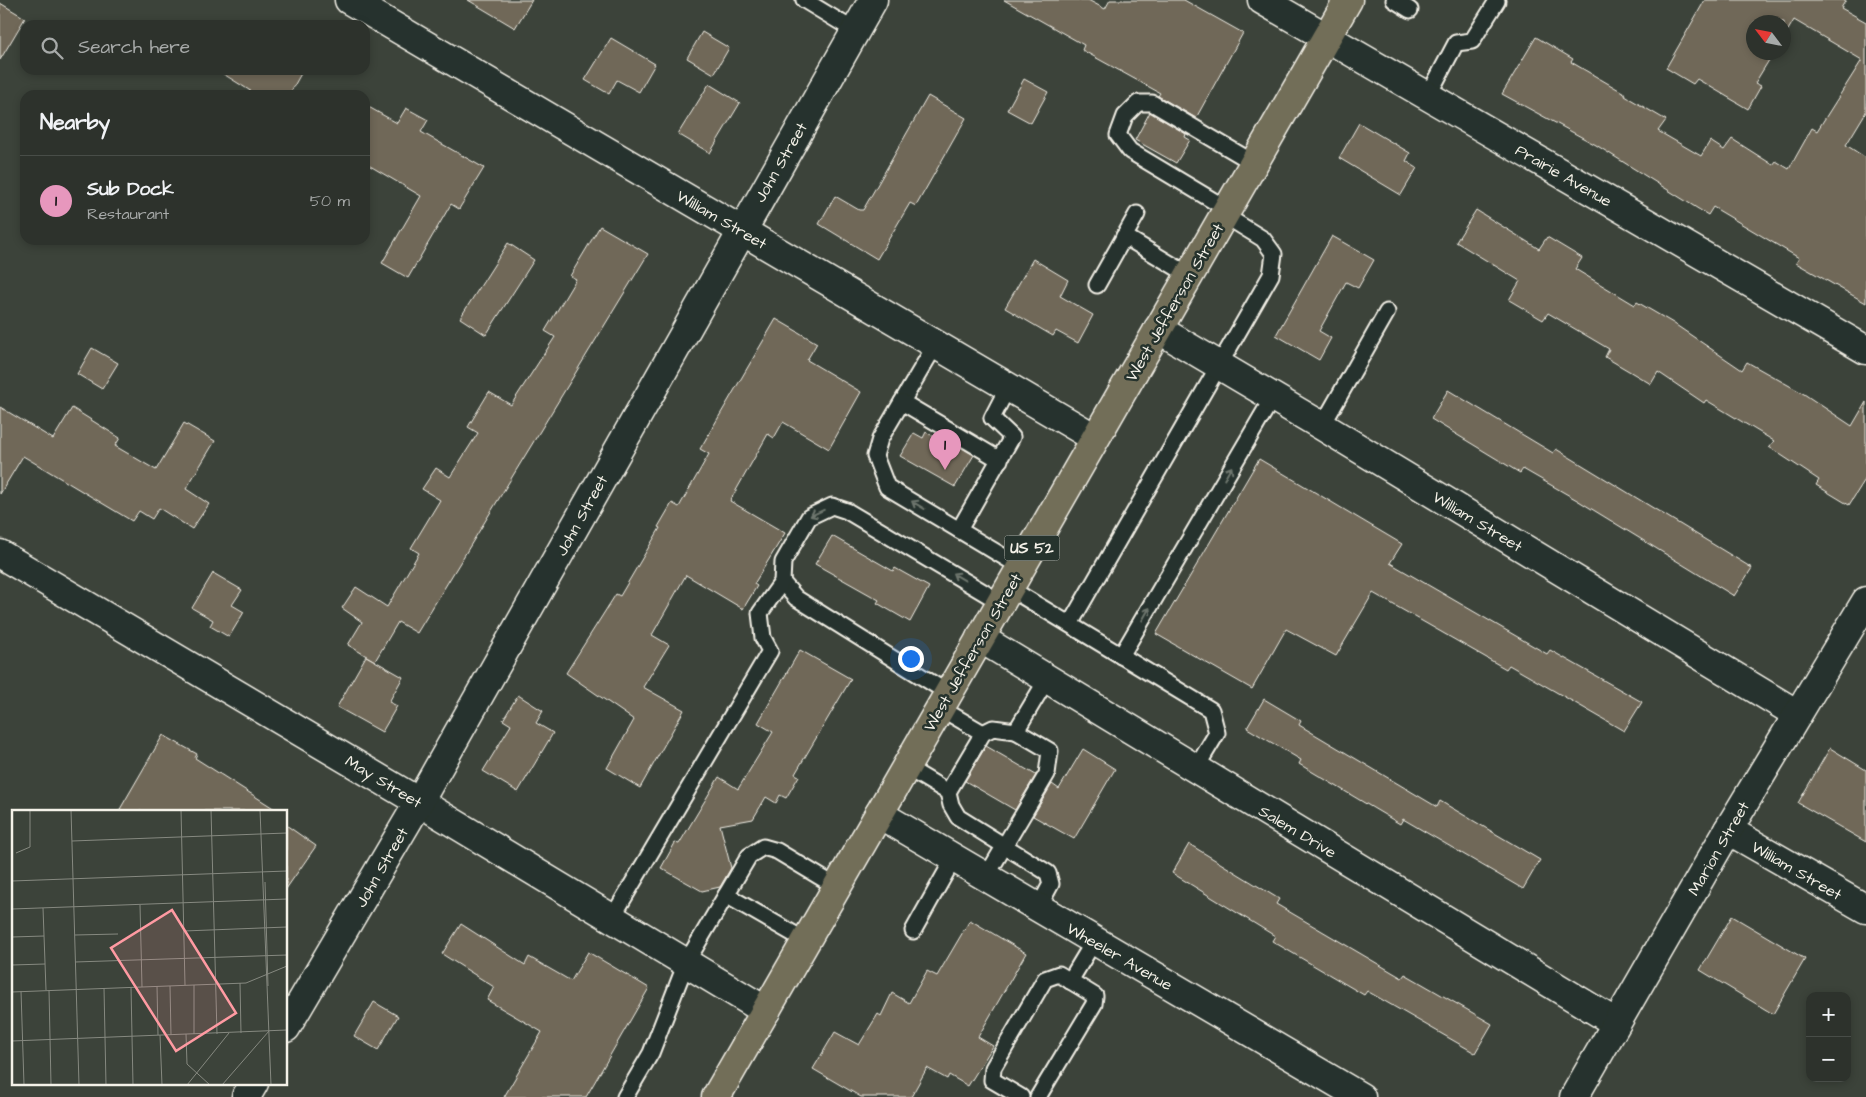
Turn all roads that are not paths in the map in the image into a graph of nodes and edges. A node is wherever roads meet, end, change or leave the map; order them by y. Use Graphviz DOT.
graph roads {
  1 [pos="804,0"];
  2 [pos="873,0"];
  3 [pos="1262,0"];
  4 [pos="1348,0"];
  5 [pos="1394,0"];
  6 [pos="1496,1"];
  7 [pos="366,4"];
  8 [pos="1410,10"];
  9 [pos="855,31"];
  10 [pos="1326,37"];
  11 [pos="1428,96"];
  12 [pos="1254,163"];
  13 [pos="1225,212"];
  14 [pos="1137,214"];
  15 [pos="741,230"];
  16 [pos="1124,236"];
  17 [pos="1189,274"];
  18 [pos="1096,284"];
  19 [pos="1387,312"];
  20 [pos="1158,329"];
  21 [pos="936,344"];
  22 [pos="1866,350"];
  23 [pos="1220,366"];
  24 [pos="1008,387"];
  25 [pos="1273,397"];
  26 [pos="902,402"];
  27 [pos="1322,426"];
  28 [pos="1096,438"];
  29 [pos="1000,460"];
  30 [pos="959,530"];
  31 [pos="0,554"];
  32 [pos="782,582"];
  33 [pos="1010,586"];
  34 [pos="1866,601"];
  35 [pos="1070,624"];
  36 [pos="980,638"];
  37 [pos="1121,656"];
  38 [pos="1047,679"];
  39 [pos="944,700"];
  40 [pos="1797,714"];
  41 [pos="1016,731"];
  42 [pos="983,733"];
  43 [pos="906,767"];
  44 [pos="1196,768"];
  45 [pos="948,792"];
  46 [pos="419,802"];
  47 [pos="878,814"];
  48 [pos="1728,830"];
  49 [pos="1004,846"];
  50 [pos="954,858"];
  51 [pos="986,877"];
  52 [pos="837,887"];
  53 [pos="726,895"];
  54 [pos="1038,908"];
  55 [pos="1866,909"];
  56 [pos="612,918"];
  57 [pos="913,931"];
  58 [pos="806,941"];
  59 [pos="1094,941"];
  60 [pos="686,963"];
  61 [pos="1070,981"];
  62 [pos="766,1011"];
  63 [pos="1616,1023"];
  64 [pos="288,1025"];
  65 [pos="253,1084"];
  66 [pos="1344,1093"];
  67 [pos="246,1097"];
  68 [pos="625,1097"];
  69 [pos="716,1097"];
  70 [pos="1021,1097"];
  71 [pos="1038,1097"];
  72 [pos="1574,1097"];
  1 -- 9 [label="lane"];
  2 -- 9 [label="street, John Street"];
  3 -- 10 [label="street, Prairie Avenue"];
  4 -- 10 [label="main road, West Jefferson Street / US 52"];
  5 -- 8 [label="lane"];
  6 -- 11 [label="lane"];
  7 -- 15 [label="street, William Street"];
  9 -- 15 [label="street, John Street"];
  10 -- 11 [label="street, Prairie Avenue"];
  10 -- 12 [label="main road, West Jefferson Street / US 52"];
  11 -- 22 [label="street, Prairie Avenue"];
  12 -- 13 [label="main road, West Jefferson Street / US 52"];
  12 -- 13 [label="lane"];
  13 -- 17 [label="main road, West Jefferson Street / US 52"];
  13 -- 23 [label="lane"];
  14 -- 16 [label="lane"];
  15 -- 21 [label="street, William Street"];
  15 -- 46 [label="street, John Street"];
  16 -- 17 [label="lane"];
  16 -- 18 [label="lane"];
  17 -- 20 [label="main road, West Jefferson Street / US 52"];
  19 -- 27 [label="lane"];
  20 -- 23 [label="street, William Street"];
  20 -- 28 [label="main road, West Jefferson Street / US 52"];
  21 -- 24 [label="street, William Street"];
  21 -- 26 [label="lane"];
  23 -- 25 [label="street, William Street"];
  23 -- 35 [label="lane"];
  24 -- 28 [label="street, William Street"];
  24 -- 29 [label="lane"];
  25 -- 27 [label="street, William Street"];
  37 -- 25 [label="lane, one-way"];
  26 -- 29 [label="lane"];
  30 -- 26 [label="lane, one-way"];
  27 -- 40 [label="street, William Street"];
  28 -- 33 [label="main road, West Jefferson Street / US 52"];
  29 -- 30 [label="lane"];
  30 -- 33 [label="lane"];
  31 -- 46 [label="street, May Street"];
  33 -- 32 [label="lane, one-way"];
  32 -- 39 [label="lane"];
  32 -- 56 [label="lane"];
  33 -- 35 [label="lane"];
  33 -- 36 [label="main road, West Jefferson Street / US 52"];
  34 -- 40 [label="street, Marion Street"];
  35 -- 37 [label="lane"];
  36 -- 38 [label="street, Salem Drive"];
  36 -- 39 [label="main road, West Jefferson Street / US 52"];
  37 -- 44 [label="lane"];
  38 -- 41 [label="lane"];
  38 -- 44 [label="street, Salem Drive"];
  39 -- 42 [label="lane"];
  39 -- 43 [label="main road, West Jefferson Street / US 52"];
  40 -- 48 [label="street, Marion Street"];
  41 -- 42 [label="lane"];
  41 -- 49 [label="lane"];
  42 -- 45 [label="lane"];
  43 -- 45 [label="lane"];
  43 -- 47 [label="main road, West Jefferson Street / US 52"];
  44 -- 63 [label="street, Salem Drive"];
  45 -- 49 [label="lane"];
  46 -- 56 [label="street, May Street"];
  46 -- 64 [label="street, John Street"];
  47 -- 50 [label="street, Wheeler Avenue"];
  47 -- 52 [label="main road, West Jefferson Street / US 52"];
  48 -- 55 [label="street, William Street"];
  48 -- 63 [label="street, Marion Street"];
  49 -- 51 [label="lane"];
  49 -- 54 [label="lane"];
  50 -- 51 [label="street, Wheeler Avenue"];
  50 -- 57 [label="lane"];
  51 -- 54 [label="street, Wheeler Avenue"];
  52 -- 53 [label="lane"];
  52 -- 58 [label="main road, West Jefferson Street / US 52"];
  53 -- 58 [label="lane"];
  53 -- 60 [label="lane"];
  54 -- 59 [label="street, Wheeler Avenue"];
  56 -- 60 [label="street, May Street"];
  58 -- 62 [label="main road, West Jefferson Street / US 52"];
  59 -- 61 [label="lane"];
  59 -- 66 [label="street, Wheeler Avenue"];
  60 -- 62 [label="street, May Street"];
  60 -- 68 [label="lane"];
  61 -- 70 [label="lane"];
  61 -- 71 [label="lane"];
  62 -- 69 [label="main road, West Jefferson Street / US 52"];
  63 -- 72 [label="street, Marion Street"];
  65 -- 67 [label="street"];
}
